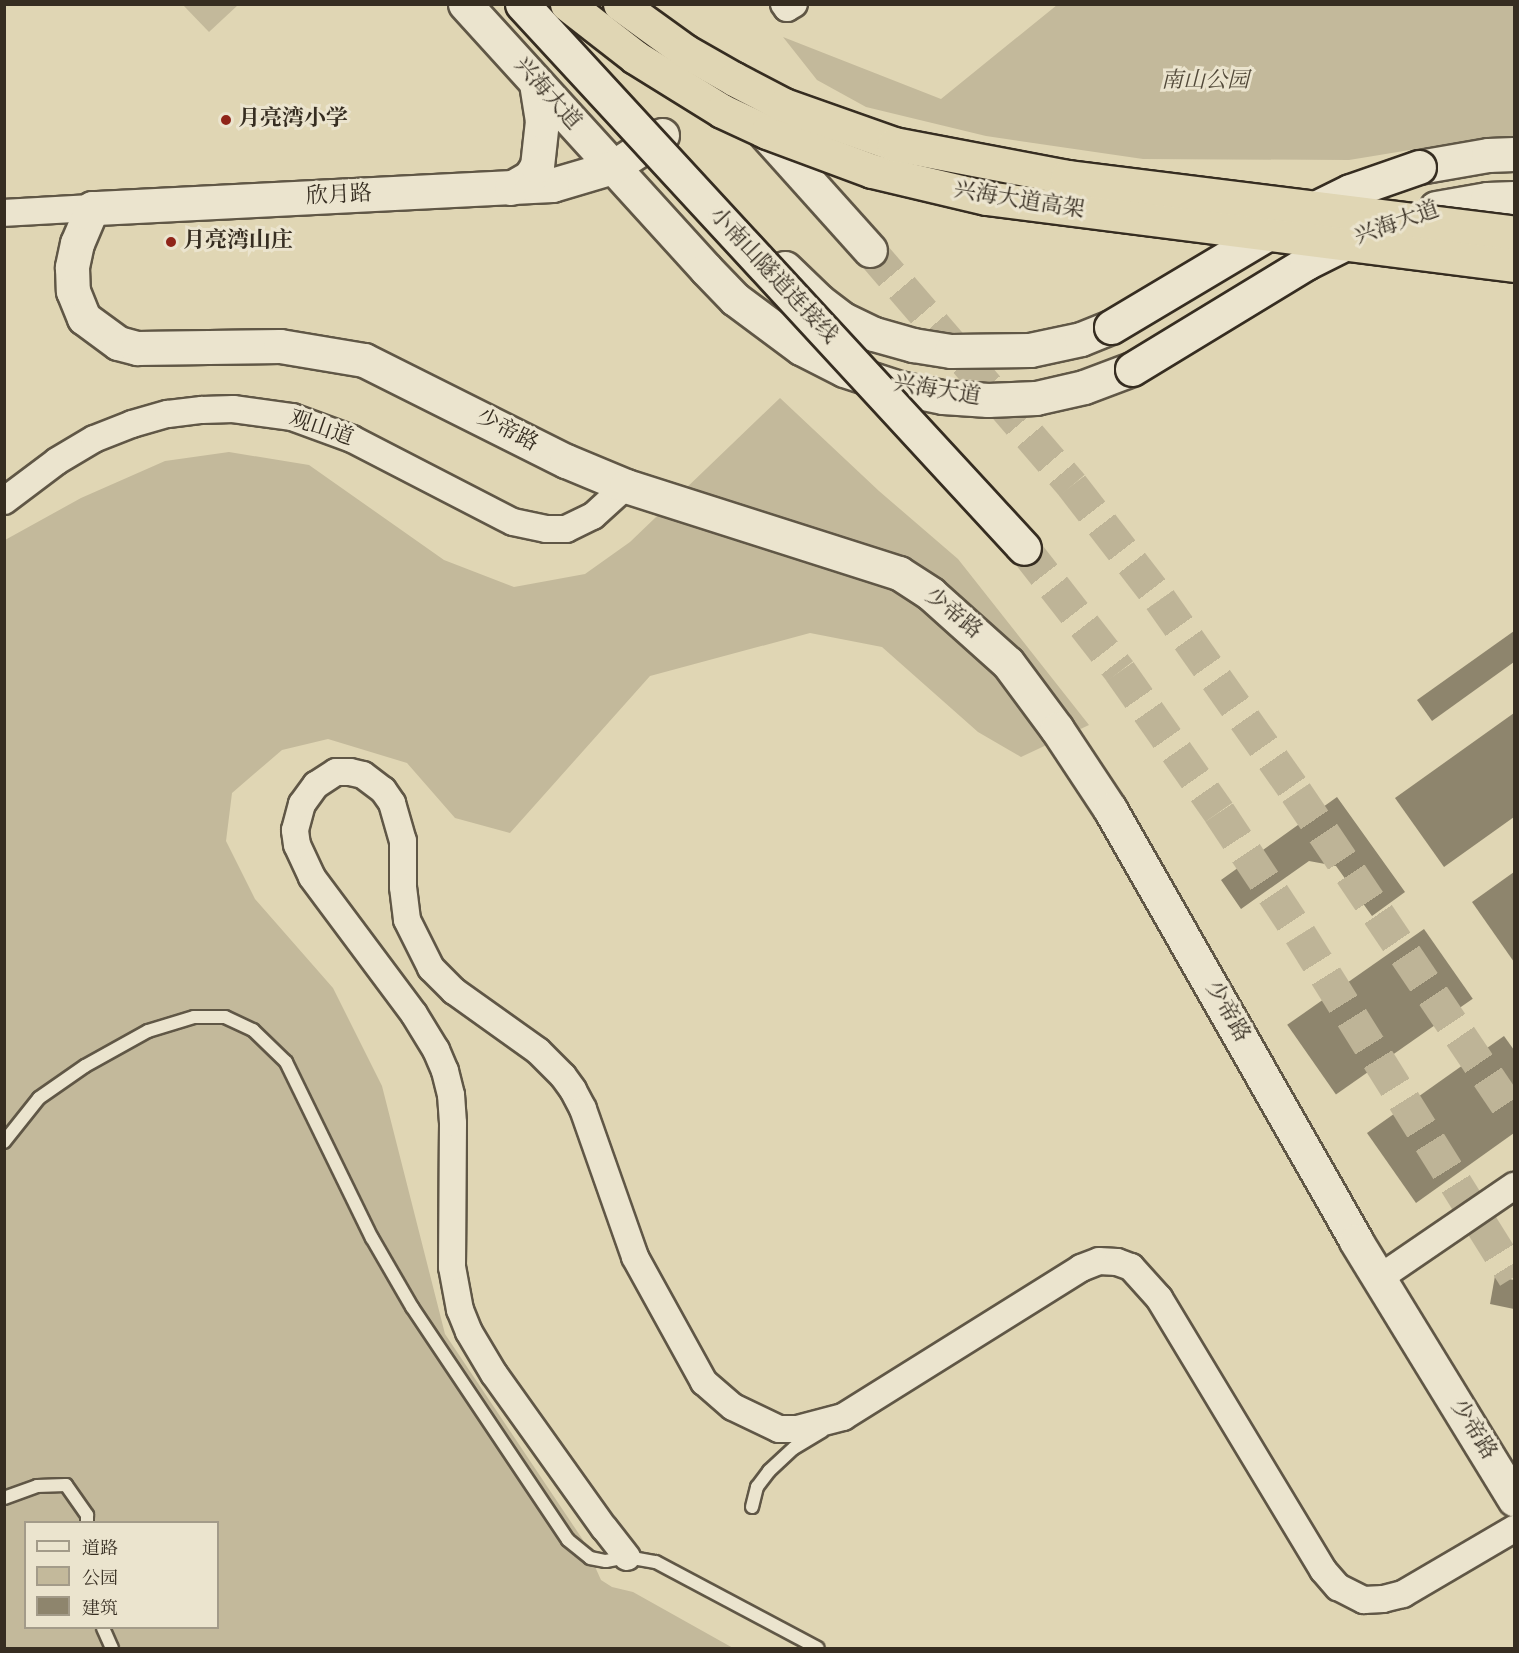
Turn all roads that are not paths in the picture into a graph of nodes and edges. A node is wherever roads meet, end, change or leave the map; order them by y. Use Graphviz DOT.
graph roads {
  1 [pos="465,4"];
  2 [pos="522,4"];
  3 [pos="541,4"];
  4 [pos="567,4"];
  5 [pos="620,4"];
  6 [pos="649,4"];
  7 [pos="784,4"];
  8 [pos="794,4"];
  9 [pos="536,83"];
  10 [pos="662,135"];
  11 [pos="1515,154"];
  12 [pos="613,167"];
  13 [pos="512,188"];
  14 [pos="1515,198"];
  15 [pos="92,208"];
  16 [pos="4,213"];
  17 [pos="1515,233"];
  18 [pos="870,250"];
  19 [pos="1515,265"];
  20 [pos="626,486"];
  21 [pos="4,501"];
  22 [pos="1024,548"];
  23 [pos="4,1142"];
  24 [pos="1515,1186"];
  25 [pos="1378,1279"];
  26 [pos="843,1417"];
  27 [pos="4,1498"];
  28 [pos="1515,1499"];
  29 [pos="752,1507"];
  30 [pos="87,1521"];
  31 [pos="1515,1529"];
  32 [pos="627,1557"];
  33 [pos="103,1629"];
  34 [pos="112,1648"];
  35 [pos="818,1648"];
  1 -- 9 [label="street, 兴海大道"];
  2 -- 22 [label="street, 小南山隧道连接线, bridge"];
  3 -- 10 [label="street, 兴海大道"];
  4 -- 19 [label="main road, 兴海大道高架, bridge"];
  5 -- 17 [label="main road, 兴海大道高架, bridge"];
  6 -- 18 [label="street"];
  7 -- 8 [label="street"];
  9 -- 12 [label="street, 兴海大道"];
  9 -- 13 [label="street"];
  10 -- 11 [label="street, 兴海大道, bridge"];
  10 -- 12 [label="street, 欣月路"];
  12 -- 13 [label="street, 欣月路"];
  12 -- 14 [label="street, 兴海大道, bridge"];
  13 -- 15 [label="street, 欣月路"];
  15 -- 16 [label="street, 欣月路"];
  15 -- 20 [label="street, 少帝路"];
  20 -- 21 [label="street, 观山道"];
  20 -- 25 [label="street, 少帝路"];
  23 -- 32 [label="lane"];
  24 -- 25 [label="street"];
  25 -- 28 [label="street, 少帝路"];
  26 -- 29 [label="lane"];
  26 -- 31 [label="street"];
  26 -- 32 [label="street"];
  27 -- 30 [label="lane"];
  32 -- 35 [label="lane"];
  33 -- 34 [label="lane"];
}
